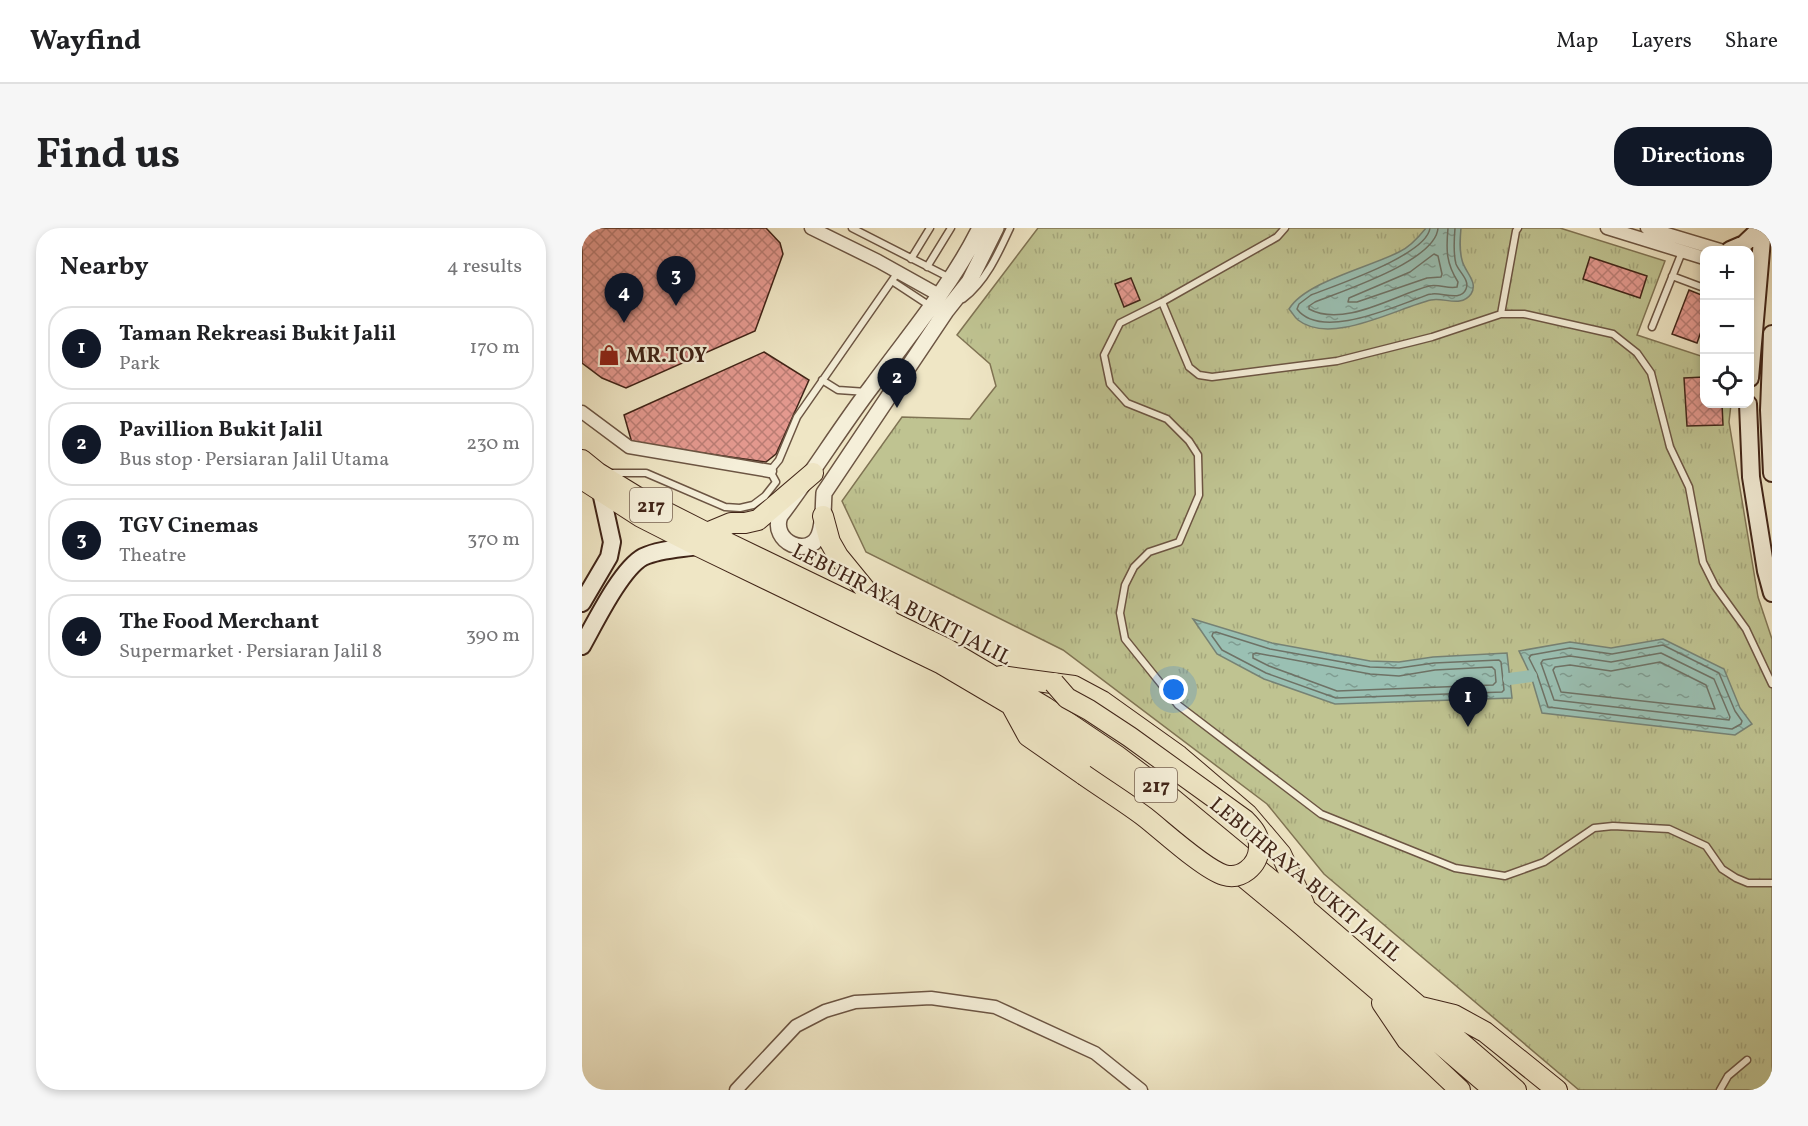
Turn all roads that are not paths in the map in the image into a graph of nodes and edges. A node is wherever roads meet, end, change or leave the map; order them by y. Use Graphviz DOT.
graph roads {
  1 [pos="811,228"];
  2 [pos="852,228"];
  3 [pos="930,228"];
  4 [pos="951,228"];
  5 [pos="980,228"];
  6 [pos="996,228"];
  7 [pos="1010,228"];
  8 [pos="1285,228"];
  9 [pos="1518,228"];
  10 [pos="1607,228"];
  11 [pos="1647,228"];
  12 [pos="1762,228"];
  13 [pos="1707,246"];
  14 [pos="1739,246"];
  15 [pos="1682,251"];
  16 [pos="1700,257"];
  17 [pos="911,259"];
  18 [pos="927,267"];
  19 [pos="1758,273"];
  20 [pos="895,276"];
  21 [pos="1672,276"];
  22 [pos="950,278"];
  23 [pos="1700,286"];
  24 [pos="935,300"];
  25 [pos="1162,302"];
  26 [pos="946,311"];
  27 [pos="1501,314"];
  28 [pos="1652,327"];
  29 [pos="1772,334"];
  30 [pos="1770,352"];
  31 [pos="1751,354"];
  32 [pos="822,380"];
  33 [pos="867,392"];
  34 [pos="1748,408"];
  35 [pos="582,411"];
  36 [pos="582,460"];
  37 [pos="1772,470"];
  38 [pos="770,471"];
  39 [pos="813,472"];
  40 [pos="590,476"];
  41 [pos="601,492"];
  42 [pos="823,516"];
  43 [pos="703,540"];
  44 [pos="1763,552"];
  45 [pos="1772,567"];
  46 [pos="1772,593"];
  47 [pos="582,603"];
  48 [pos="891,621"];
  49 [pos="582,646"];
  50 [pos="993,675"];
  51 [pos="1054,683"];
  52 [pos="1772,684"];
  53 [pos="1009,702"];
  54 [pos="1772,883"];
  55 [pos="1306,909"];
  56 [pos="1366,980"];
  57 [pos="1418,1006"];
  58 [pos="1747,1060"];
  59 [pos="736,1090"];
  60 [pos="1141,1090"];
  61 [pos="1460,1090"];
  62 [pos="1494,1090"];
  63 [pos="1516,1090"];
  64 [pos="1557,1090"];
  65 [pos="1720,1090"];
  1 -- 20 [label="street"];
  2 -- 17 [label="lane"];
  3 -- 17 [label="lane"];
  4 -- 18 [label="lane"];
  5 -- 22 [label="street"];
  6 -- 26 [label="street"];
  7 -- 26 [label="lane"];
  8 -- 25 [label="lane"];
  9 -- 27 [label="lane"];
  10 -- 15 [label="street"];
  11 -- 13 [label="street"];
  12 -- 14 [label="main road"];
  12 -- 19 [label="main road"];
  15 -- 16 [label="street"];
  15 -- 21 [label="lane"];
  17 -- 18 [label="lane"];
  18 -- 22 [label="lane"];
  19 -- 30 [label="main road"];
  19 -- 31 [label="main road"];
  20 -- 24 [label="street"];
  20 -- 32 [label="lane"];
  21 -- 23 [label="lane"];
  21 -- 28 [label="lane"];
  22 -- 24 [label="street"];
  24 -- 33 [label="street"];
  25 -- 27 [label="lane"];
  25 -- 54 [label="lane"];
  26 -- 42 [label="street"];
  27 -- 52 [label="lane"];
  29 -- 30 [label="main road"];
  30 -- 37 [label="main road"];
  32 -- 33 [label="lane"];
  32 -- 38 [label="lane"];
  33 -- 39 [label="street"];
  34 -- 44 [label="main road"];
  35 -- 38 [label="street"];
  36 -- 40 [label="highway, LEBUHRAYA BUKIT JALIL / 217"];
  38 -- 40 [label="lane"];
  39 -- 42 [label="street"];
  39 -- 43 [label="highway"];
  40 -- 41 [label="highway, LEBUHRAYA BUKIT JALIL / 217"];
  40 -- 43 [label="highway, LEBUHRAYA BUKIT JALIL / 217"];
  41 -- 43 [label="highway, LEBUHRAYA BUKIT JALIL / 217"];
  41 -- 47 [label="main road"];
  42 -- 48 [label="highway"];
  43 -- 48 [label="highway, LEBUHRAYA BUKIT JALIL / 217"];
  43 -- 49 [label="main road"];
  43 -- 53 [label="highway, LEBUHRAYA BUKIT JALIL / 217"];
  44 -- 45 [label="main road"];
  44 -- 46 [label="main road"];
  48 -- 50 [label="highway, LEBUHRAYA BUKIT JALIL / 217"];
  50 -- 51 [label="highway"];
  50 -- 55 [label="highway, LEBUHRAYA BUKIT JALIL / 217"];
  51 -- 53 [label="highway, bridge"];
  51 -- 55 [label="highway"];
  53 -- 56 [label="highway, LEBUHRAYA BUKIT JALIL / 217"];
  55 -- 57 [label="highway, LEBUHRAYA BUKIT JALIL / 217"];
  56 -- 61 [label="highway"];
  56 -- 62 [label="highway, LEBUHRAYA BUKIT JALIL / 217"];
  57 -- 63 [label="highway, LEBUHRAYA BUKIT JALIL / 217"];
  57 -- 64 [label="highway"];
  58 -- 65 [label="lane"];
  59 -- 60 [label="street"];
}
